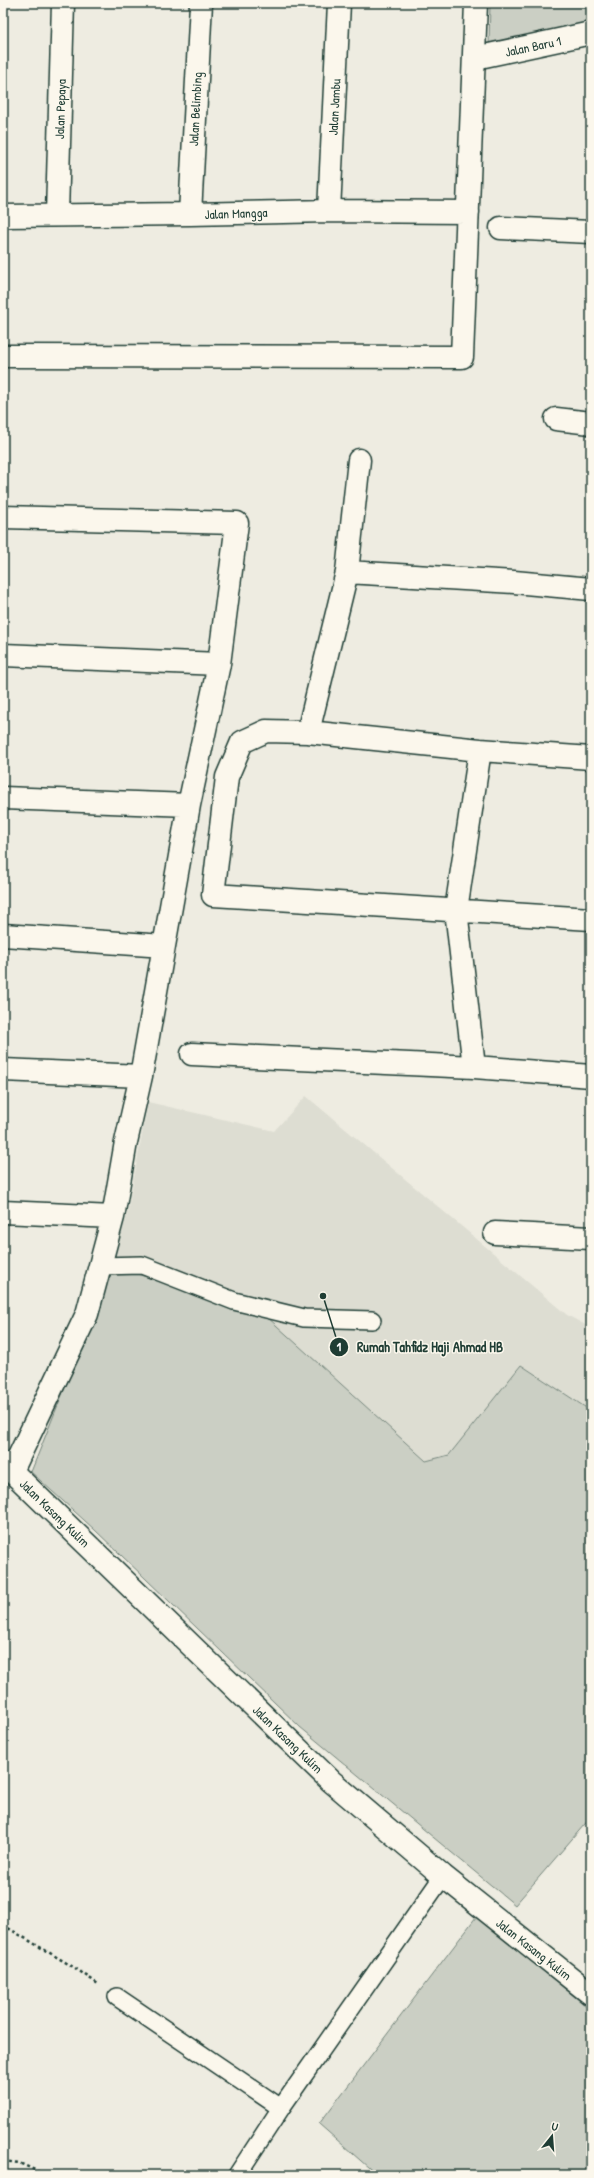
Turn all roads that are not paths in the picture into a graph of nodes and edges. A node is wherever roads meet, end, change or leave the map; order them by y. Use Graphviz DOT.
graph roads {
  1 [pos="63,3"];
  2 [pos="201,3"];
  3 [pos="339,3"];
  4 [pos="476,3"];
  5 [pos="591,33"];
  6 [pos="475,58"];
  7 [pos="329,211"];
  8 [pos="468,212"];
  9 [pos="57,214"];
  10 [pos="190,214"];
  11 [pos="3,216"];
  12 [pos="501,228"];
  13 [pos="591,232"];
  14 [pos="3,356"];
  15 [pos="556,419"];
  16 [pos="591,423"];
  17 [pos="359,460"];
  18 [pos="3,517"];
  19 [pos="348,572"];
  20 [pos="591,589"];
  21 [pos="3,655"];
  22 [pos="219,664"];
  23 [pos="308,732"];
  24 [pos="480,750"];
  25 [pos="591,758"];
  26 [pos="3,798"];
  27 [pos="189,804"];
  28 [pos="456,910"];
  29 [pos="591,919"];
  30 [pos="3,935"];
  31 [pos="164,946"];
  32 [pos="192,1054"];
  33 [pos="474,1067"];
  34 [pos="3,1070"];
  35 [pos="141,1076"];
  36 [pos="591,1076"];
  37 [pos="3,1212"];
  38 [pos="113,1217"];
  39 [pos="495,1232"];
  40 [pos="591,1238"];
  41 [pos="99,1266"];
  42 [pos="372,1320"];
  43 [pos="7,1467"];
  44 [pos="443,1876"];
  45 [pos="591,1994"];
  46 [pos="117,1997"];
  47 [pos="281,2108"];
  48 [pos="237,2175"];
  1 -- 9 [label="street, Jalan Pepaya"];
  2 -- 10 [label="street, Jalan Belimbing"];
  3 -- 7 [label="street, Jalan Jambu"];
  4 -- 6 [label="street"];
  5 -- 6 [label="street, Jalan Baru 1"];
  6 -- 8 [label="street"];
  7 -- 8 [label="street, Jalan Mangga"];
  7 -- 10 [label="street, Jalan Mangga"];
  8 -- 14 [label="street"];
  9 -- 10 [label="street, Jalan Mangga"];
  9 -- 11 [label="street, Jalan Mangga"];
  12 -- 13 [label="street"];
  15 -- 16 [label="street"];
  17 -- 19 [label="street"];
  18 -- 22 [label="street"];
  19 -- 20 [label="street"];
  19 -- 23 [label="street"];
  21 -- 22 [label="street"];
  22 -- 27 [label="street"];
  23 -- 24 [label="street"];
  23 -- 28 [label="street"];
  24 -- 25 [label="street"];
  24 -- 28 [label="street"];
  26 -- 27 [label="street"];
  27 -- 31 [label="street"];
  28 -- 29 [label="street"];
  28 -- 33 [label="street"];
  30 -- 31 [label="street"];
  31 -- 35 [label="street"];
  32 -- 33 [label="street"];
  33 -- 36 [label="street"];
  34 -- 35 [label="street"];
  35 -- 38 [label="street"];
  37 -- 38 [label="street"];
  38 -- 41 [label="street"];
  39 -- 40 [label="street"];
  41 -- 42 [label="lane"];
  41 -- 43 [label="street"];
  43 -- 44 [label="street, Jalan Kasang Kulim"];
  44 -- 45 [label="street, Jalan Kasang Kulim"];
  44 -- 47 [label="lane"];
  46 -- 47 [label="lane"];
  47 -- 48 [label="lane"];
}
